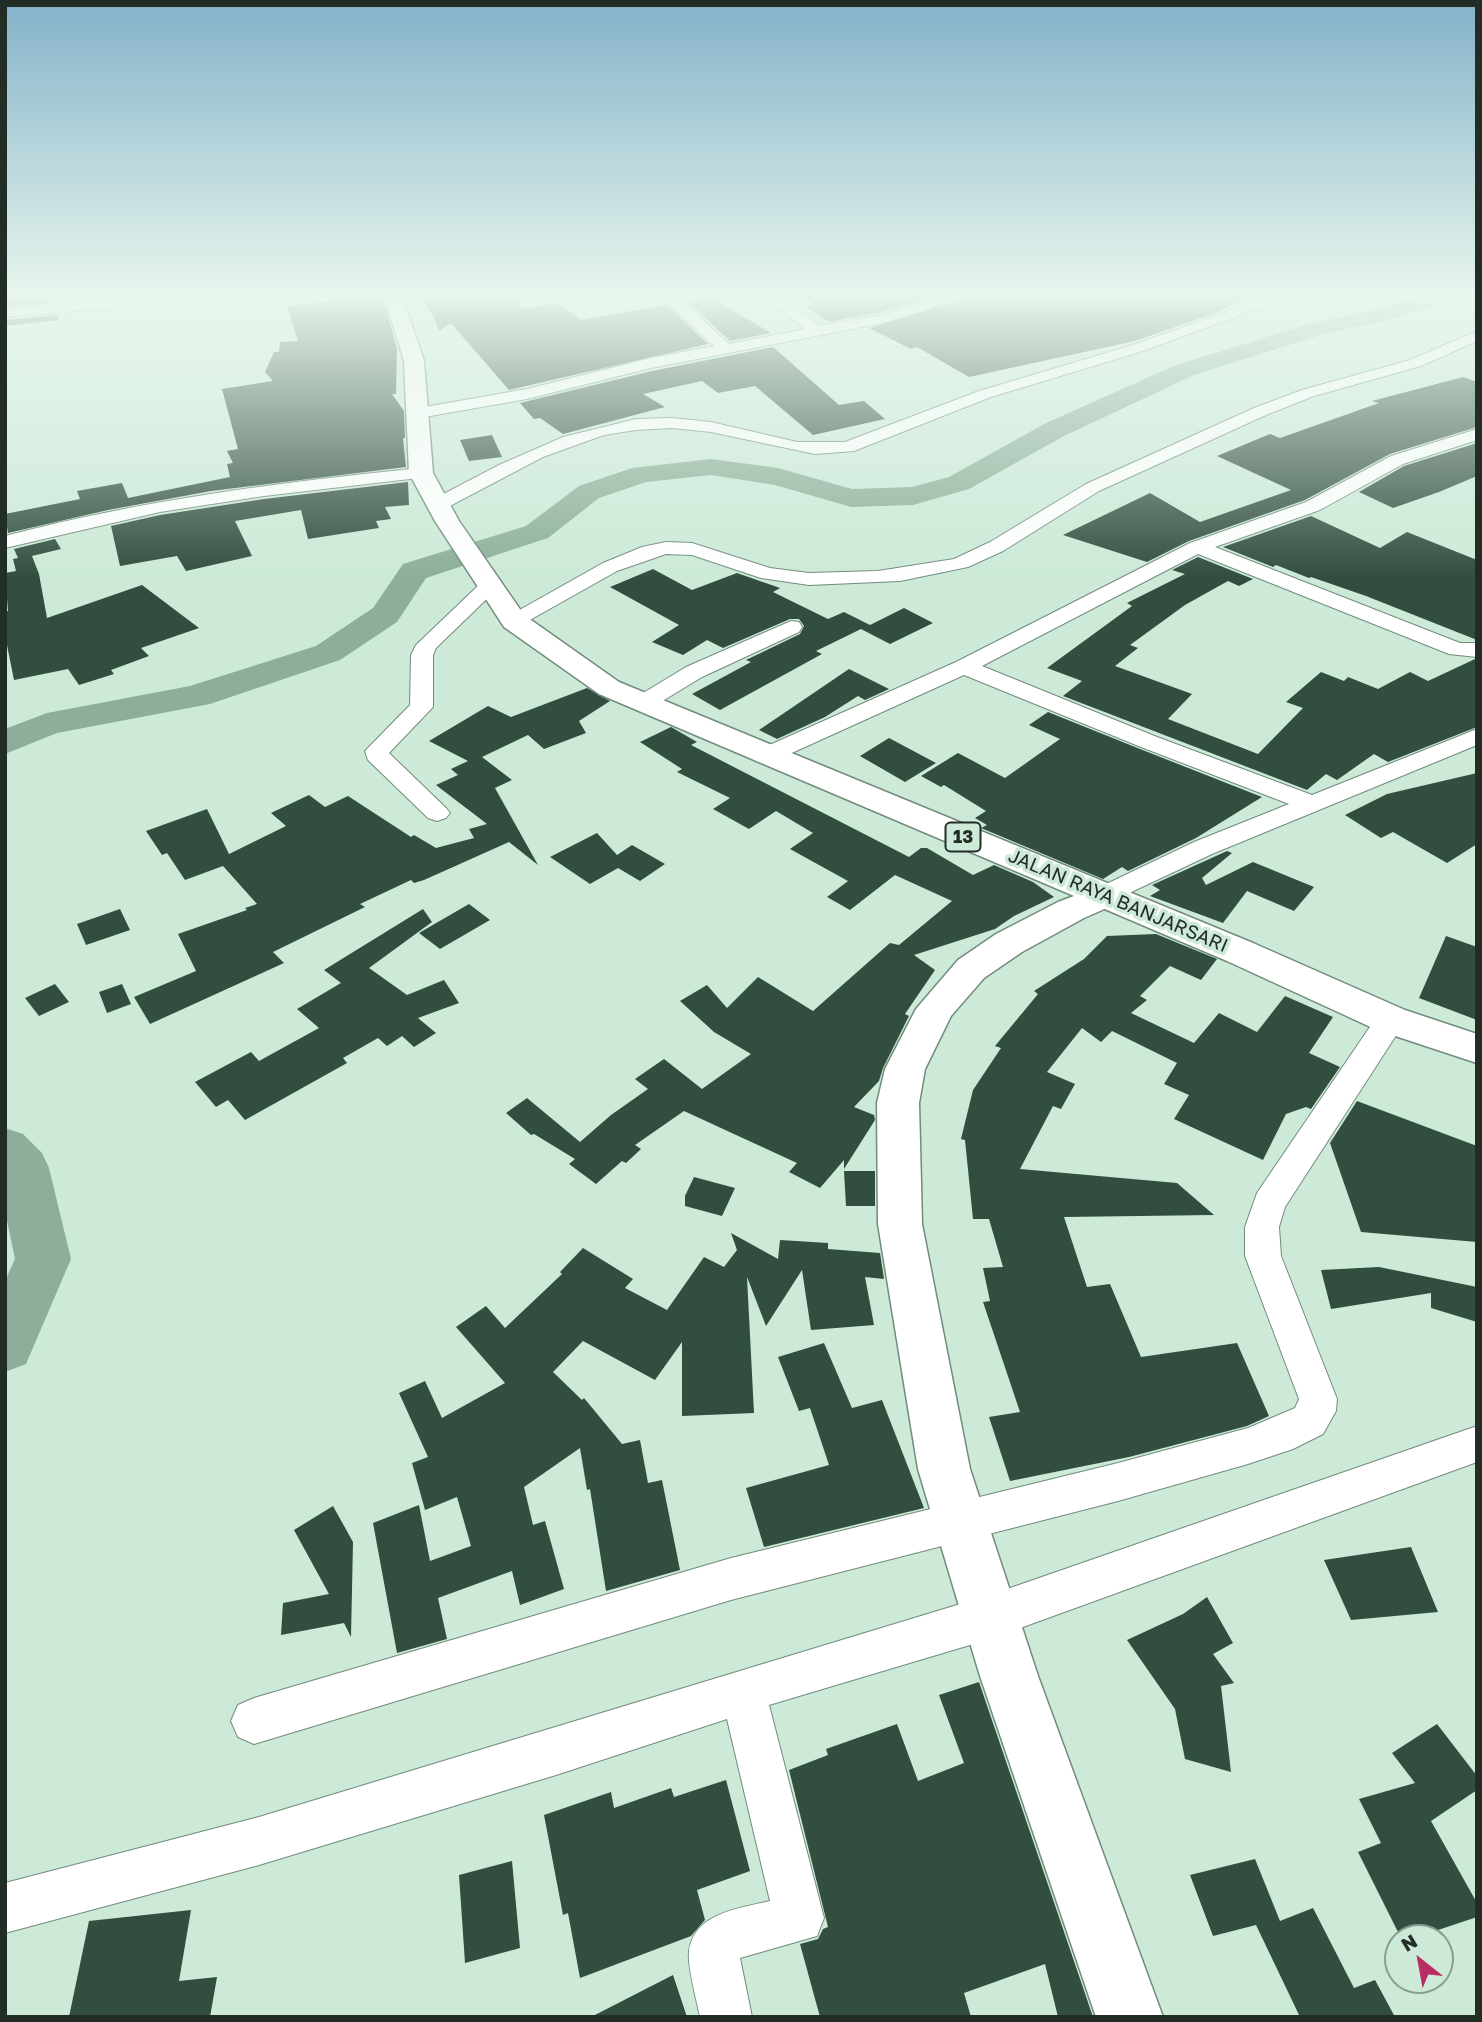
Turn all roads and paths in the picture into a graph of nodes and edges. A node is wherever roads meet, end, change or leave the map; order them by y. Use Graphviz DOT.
graph roads {
  1 [pos="417,389"];
  2 [pos="550,389"];
  3 [pos="1000,389"];
  4 [pos="1321,389"];
  5 [pos="419,413"];
  6 [pos="1477,434"];
  7 [pos="421,473"];
  8 [pos="444,515"];
  9 [pos="5,542"];
  10 [pos="1198,547"];
  11 [pos="486,580"];
  12 [pos="514,621"];
  13 [pos="791,626"];
  14 [pos="1477,650"];
  15 [pos="964,667"];
  16 [pos="643,703"];
  17 [pos="1473,745"];
  18 [pos="765,756"];
  19 [pos="1311,803"];
  20 [pos="437,813"];
  21 [pos="1106,895"];
  22 [pos="1391,1020"];
  23 [pos="1477,1049"];
  24 [pos="1477,1444"];
  25 [pos="959,1520"];
  26 [pos="986,1606"];
  27 [pos="743,1690"];
  28 [pos="254,1721"];
  29 [pos="5,1908"];
  30 [pos="726,2017"];
  31 [pos="1130,2017"];
  1 -- 5 [label="main road, 13"];
  2 -- 5 [label="street"];
  3 -- 8 [label="street"];
  4 -- 12 [label="street"];
  5 -- 7 [label="main road, 13"];
  6 -- 10 [label="street"];
  7 -- 8 [label="main road, 13"];
  7 -- 9 [label="street"];
  8 -- 11 [label="main road, 13"];
  10 -- 14 [label="street"];
  10 -- 15 [label="street"];
  11 -- 12 [label="main road, JALAN RAYA BANJARSARI / 13"];
  11 -- 20 [label="street"];
  12 -- 16 [label="main road, JALAN RAYA BANJARSARI / 13"];
  13 -- 16 [label="street"];
  15 -- 18 [label="street"];
  15 -- 19 [label="street"];
  16 -- 18 [label="main road, JALAN RAYA BANJARSARI / 13"];
  17 -- 19 [label="street"];
  18 -- 21 [label="main road, JALAN RAYA BANJARSARI / 13"];
  19 -- 21 [label="street"];
  21 -- 22 [label="main road, JALAN RAYA BANJARSARI / 13"];
  21 -- 25 [label="main road"];
  22 -- 23 [label="main road, JALAN RAYA BANJARSARI / 13"];
  22 -- 25 [label="street"];
  24 -- 26 [label="street"];
  25 -- 26 [label="main road"];
  25 -- 28 [label="street"];
  26 -- 27 [label="street"];
  26 -- 31 [label="main road"];
  27 -- 29 [label="street"];
  27 -- 30 [label="street"];
}
